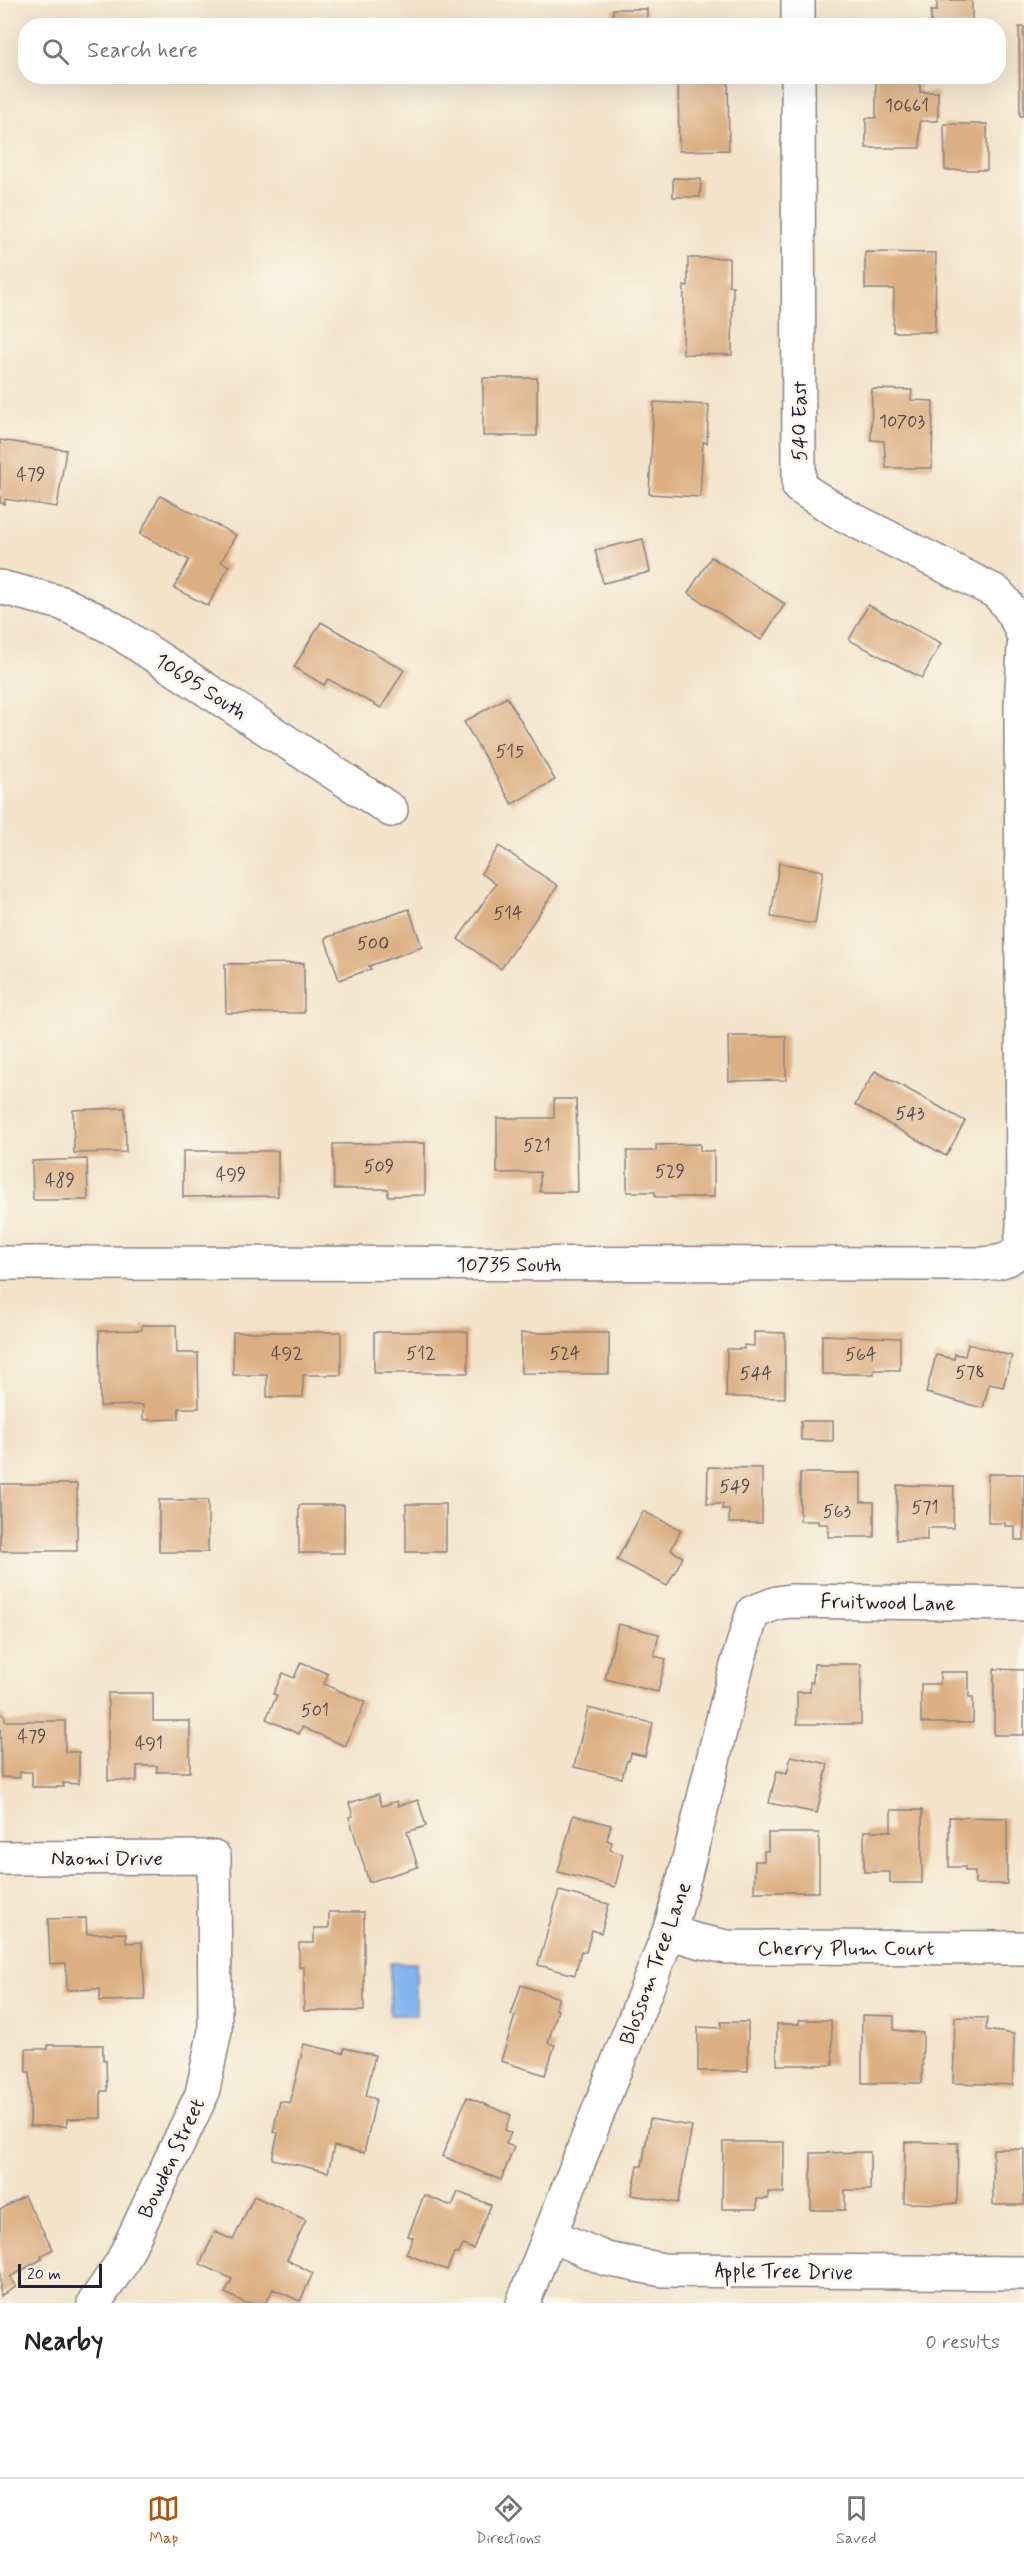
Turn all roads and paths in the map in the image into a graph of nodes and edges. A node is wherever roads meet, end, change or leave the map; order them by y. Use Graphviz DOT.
graph roads {
  1 [pos="798,0"];
  2 [pos="798,18"];
  3 [pos="798,84"];
  4 [pos="0,587"];
  5 [pos="1024,638"];
  6 [pos="1024,647"];
  7 [pos="391,810"];
  8 [pos="0,1263"];
  9 [pos="1024,1604"];
  10 [pos="753,1612"];
  11 [pos="214,1857"];
  12 [pos="0,1858"];
  13 [pos="669,1932"];
  14 [pos="1024,1948"];
  15 [pos="550,2235"];
  16 [pos="1024,2274"];
  17 [pos="94,2303"];
  18 [pos="523,2303"];
  1 -- 2 [label="street"];
  3 -- 5 [label="street, 540 East"];
  4 -- 7 [label="street, 10695 South"];
  6 -- 8 [label="street, 10735 South"];
  9 -- 10 [label="street, Fruitwood Lane"];
  10 -- 13 [label="street, Blossom Tree Lane"];
  11 -- 12 [label="street, Naomi Drive"];
  11 -- 17 [label="street, Bowden Street"];
  13 -- 14 [label="street, Cherry Plum Court"];
  13 -- 15 [label="street, Blossom Tree Lane"];
  15 -- 16 [label="street, Apple Tree Drive"];
  15 -- 18 [label="street, Blossom Tree Lane"];
}
